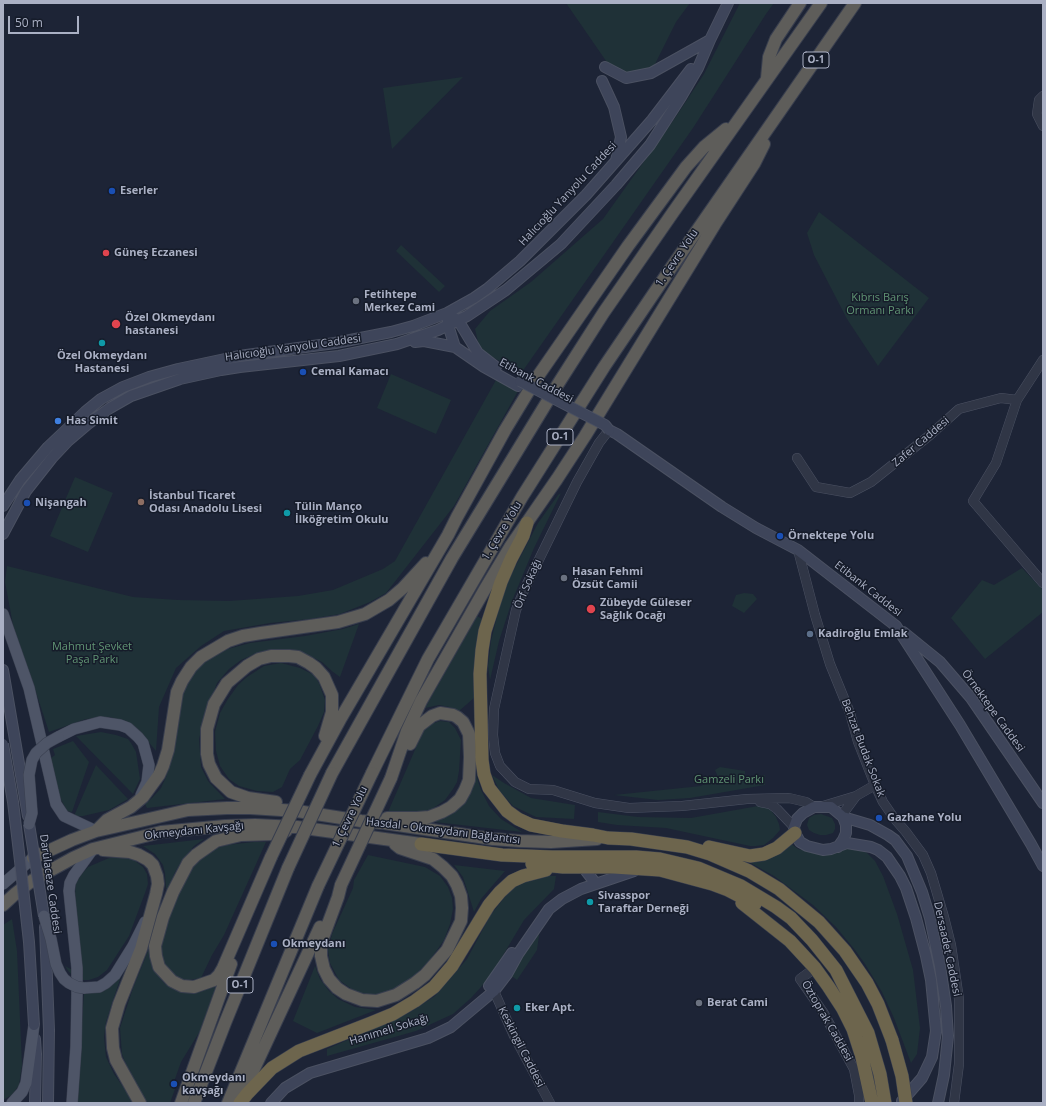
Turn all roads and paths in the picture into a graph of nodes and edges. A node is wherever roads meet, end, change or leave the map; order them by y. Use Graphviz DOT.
graph roads {
  1 [pos="728,3"];
  2 [pos="800,3"];
  3 [pos="821,3"];
  4 [pos="855,3"];
  5 [pos="710,40"];
  6 [pos="605,67"];
  7 [pos="767,79"];
  8 [pos="602,81"];
  9 [pos="1043,96"];
  10 [pos="776,118"];
  11 [pos="736,121"];
  12 [pos="1043,126"];
  13 [pos="616,161"];
  14 [pos="474,312"];
  15 [pos="447,313"];
  16 [pos="458,320"];
  17 [pos="448,325"];
  18 [pos="468,336"];
  19 [pos="397,344"];
  20 [pos="454,347"];
  21 [pos="1043,360"];
  22 [pos="519,383"];
  23 [pos="130,384"];
  24 [pos="132,396"];
  25 [pos="1017,400"];
  26 [pos="609,430"];
  27 [pos="797,458"];
  28 [pos="3,506"];
  29 [pos="457,517"];
  30 [pos="527,523"];
  31 [pos="3,534"];
  32 [pos="798,550"];
  33 [pos="1043,583"];
  34 [pos="3,614"];
  35 [pos="896,626"];
  36 [pos="940,662"];
  37 [pos="3,670"];
  38 [pos="926,672"];
  39 [pos="3,744"];
  40 [pos="310,775"];
  41 [pos="391,778"];
  42 [pos="875,785"];
  43 [pos="856,796"];
  44 [pos="747,800"];
  45 [pos="137,802"];
  46 [pos="1043,803"];
  47 [pos="819,807"];
  48 [pos="297,811"];
  49 [pos="843,816"];
  50 [pos="361,821"];
  51 [pos="30,824"];
  52 [pos="297,828"];
  53 [pos="794,830"];
  54 [pos="96,831"];
  55 [pos="608,838"];
  56 [pos="389,840"];
  57 [pos="421,844"];
  58 [pos="838,846"];
  59 [pos="687,847"];
  60 [pos="93,849"];
  61 [pos="33,858"];
  62 [pos="1043,866"];
  63 [pos="563,867"];
  64 [pos="644,868"];
  65 [pos="3,875"];
  66 [pos="589,876"];
  67 [pos="3,884"];
  68 [pos="712,884"];
  69 [pos="341,885"];
  70 [pos="255,895"];
  71 [pos="3,905"];
  72 [pos="150,913"];
  73 [pos="44,916"];
  74 [pos="815,968"];
  75 [pos="843,984"];
  76 [pos="492,987"];
  77 [pos="34,1025"];
  78 [pos="294,1079"];
  79 [pos="12,1103"];
  80 [pos="35,1103"];
  81 [pos="48,1103"];
  82 [pos="72,1103"];
  83 [pos="140,1103"];
  84 [pos="181,1103"];
  85 [pos="194,1103"];
  86 [pos="228,1103"];
  87 [pos="240,1103"];
  88 [pos="264,1103"];
  89 [pos="271,1103"];
  90 [pos="550,1103"];
  91 [pos="859,1103"];
  92 [pos="872,1103"];
  93 [pos="885,1103"];
  94 [pos="900,1103"];
  95 [pos="906,1103"];
  96 [pos="938,1103"];
  97 [pos="954,1103"];
  1 -- 5 [label="main road, Halıcıoğlu Yanyolu Caddesi"];
  2 -- 7 [label="highway"];
  3 -- 7 [label="highway, O-1"];
  4 -- 10 [label="highway, 1. Çevre Yolu / O-1"];
  5 -- 6 [label="main road"];
  5 -- 13 [label="main road, Halıcıoğlu Yanyolu Caddesi"];
  5 -- 14 [label="main road, Halıcıoğlu Yanyolu Caddesi"];
  7 -- 11 [label="highway, O-1"];
  8 -- 13 [label="main road"];
  9 -- 12 [label="street"];
  10 -- 30 [label="highway"];
  10 -- 86 [label="highway, 1. Çevre Yolu / O-1, bridge"];
  11 -- 29 [label="highway"];
  11 -- 85 [label="highway, O-1, bridge"];
  13 -- 15 [label="main road, Halıcıoğlu Yanyolu Caddesi"];
  14 -- 16 [label="main road, Halıcıoğlu Yanyolu Caddesi"];
  14 -- 18 [label="main road"];
  15 -- 16 [label="main road"];
  15 -- 17 [label="main road"];
  15 -- 23 [label="main road, Halıcıoğlu Yanyolu Caddesi"];
  16 -- 17 [label="main road, Halıcıoğlu Yanyolu Caddesi"];
  16 -- 18 [label="main road, Etibank Caddesi"];
  17 -- 19 [label="main road, Halıcıoğlu Yanyolu Caddesi"];
  17 -- 20 [label="main road"];
  18 -- 22 [label="main road, Etibank Caddesi"];
  19 -- 20 [label="main road"];
  19 -- 24 [label="main road, Halıcıoğlu Yanyolu Caddesi"];
  20 -- 22 [label="main road, Etibank Caddesi"];
  21 -- 25 [label="street"];
  22 -- 26 [label="main road, Etibank Caddesi"];
  23 -- 24 [label="main road"];
  23 -- 28 [label="main road"];
  24 -- 31 [label="main road"];
  25 -- 27 [label="street, Zafer Caddesi"];
  25 -- 33 [label="street"];
  26 -- 32 [label="main road, Etibank Caddesi"];
  26 -- 44 [label="street, Örf Sokağı"];
  29 -- 40 [label="highway"];
  29 -- 45 [label="highway"];
  30 -- 41 [label="highway"];
  30 -- 55 [label="highway"];
  32 -- 35 [label="main road, Etibank Caddesi"];
  32 -- 42 [label="street, Behzat Budak Sokak"];
  34 -- 54 [label="main road"];
  35 -- 36 [label="main road, Örnektepe Caddesi"];
  35 -- 38 [label="main road, Etibank Caddesi"];
  36 -- 38 [label="main road"];
  36 -- 46 [label="main road, Örnektepe Caddesi"];
  37 -- 51 [label="main road, Darülaceze Caddesi"];
  38 -- 62 [label="main road, Etibank Caddesi"];
  39 -- 77 [label="main road, bridge"];
  40 -- 48 [label="highway"];
  40 -- 70 [label="highway, bridge"];
  41 -- 50 [label="highway"];
  41 -- 69 [label="highway, bridge"];
  42 -- 43 [label="street"];
  42 -- 97 [label="street, Behzat Budak Sokak"];
  43 -- 47 [label="street"];
  43 -- 49 [label="street"];
  44 -- 47 [label="street"];
  44 -- 53 [label="street"];
  45 -- 51 [label="main road, bridge"];
  45 -- 54 [label="highway"];
  47 -- 49 [label="main road"];
  47 -- 53 [label="main road"];
  48 -- 50 [label="highway, Hasdal - Okmeydanı Bağlantısı"];
  48 -- 54 [label="highway, Okmeydanı Kavşağı"];
  49 -- 58 [label="main road"];
  49 -- 96 [label="main road, Dersaadet Caddesi"];
  50 -- 55 [label="highway, Hasdal - Okmeydanı Bağlantısı"];
  51 -- 73 [label="main road, Darülaceze Caddesi, bridge"];
  52 -- 56 [label="highway, Hasdal - Okmeydanı Bağlantısı"];
  52 -- 60 [label="highway, Okmeydanı Kavşağı"];
  52 -- 70 [label="highway"];
  53 -- 58 [label="main road"];
  53 -- 59 [label="highway"];
  54 -- 61 [label="highway"];
  55 -- 59 [label="highway, Hasdal - Okmeydanı Bağlantısı"];
  56 -- 57 [label="highway, Hasdal - Okmeydanı Bağlantısı"];
  56 -- 69 [label="highway"];
  57 -- 63 [label="highway"];
  57 -- 75 [label="highway, Hasdal - Okmeydanı Bağlantısı"];
  58 -- 94 [label="main road, Dersaadet Caddesi"];
  59 -- 95 [label="highway, Hasdal - Okmeydanı Bağlantısı, bridge"];
  60 -- 71 [label="highway"];
  60 -- 72 [label="highway"];
  60 -- 82 [label="main road"];
  61 -- 65 [label="main road"];
  61 -- 67 [label="main road"];
  63 -- 66 [label="highway"];
  63 -- 87 [label="highway"];
  64 -- 66 [label="highway"];
  64 -- 66 [label="main road, Hanımeli Sokağı"];
  64 -- 68 [label="highway"];
  66 -- 76 [label="main road, Hanımeli Sokağı"];
  68 -- 74 [label="highway"];
  68 -- 75 [label="highway"];
  69 -- 87 [label="highway"];
  70 -- 84 [label="highway"];
  72 -- 73 [label="main road, bridge"];
  72 -- 83 [label="highway"];
  73 -- 81 [label="main road, Darülaceze Caddesi, bridge"];
  74 -- 91 [label="street, Öztoprak Caddesi"];
  74 -- 92 [label="highway"];
  75 -- 93 [label="highway, Hasdal - Okmeydanı Bağlantısı"];
  76 -- 78 [label="main road, Hanımeli Sokağı"];
  76 -- 90 [label="street, Keskingil Caddesi"];
  77 -- 79 [label="main road"];
  77 -- 80 [label="main road"];
  78 -- 88 [label="main road, Hanımeli Sokağı"];
  78 -- 89 [label="main road, Hanımeli Sokağı"];
}
